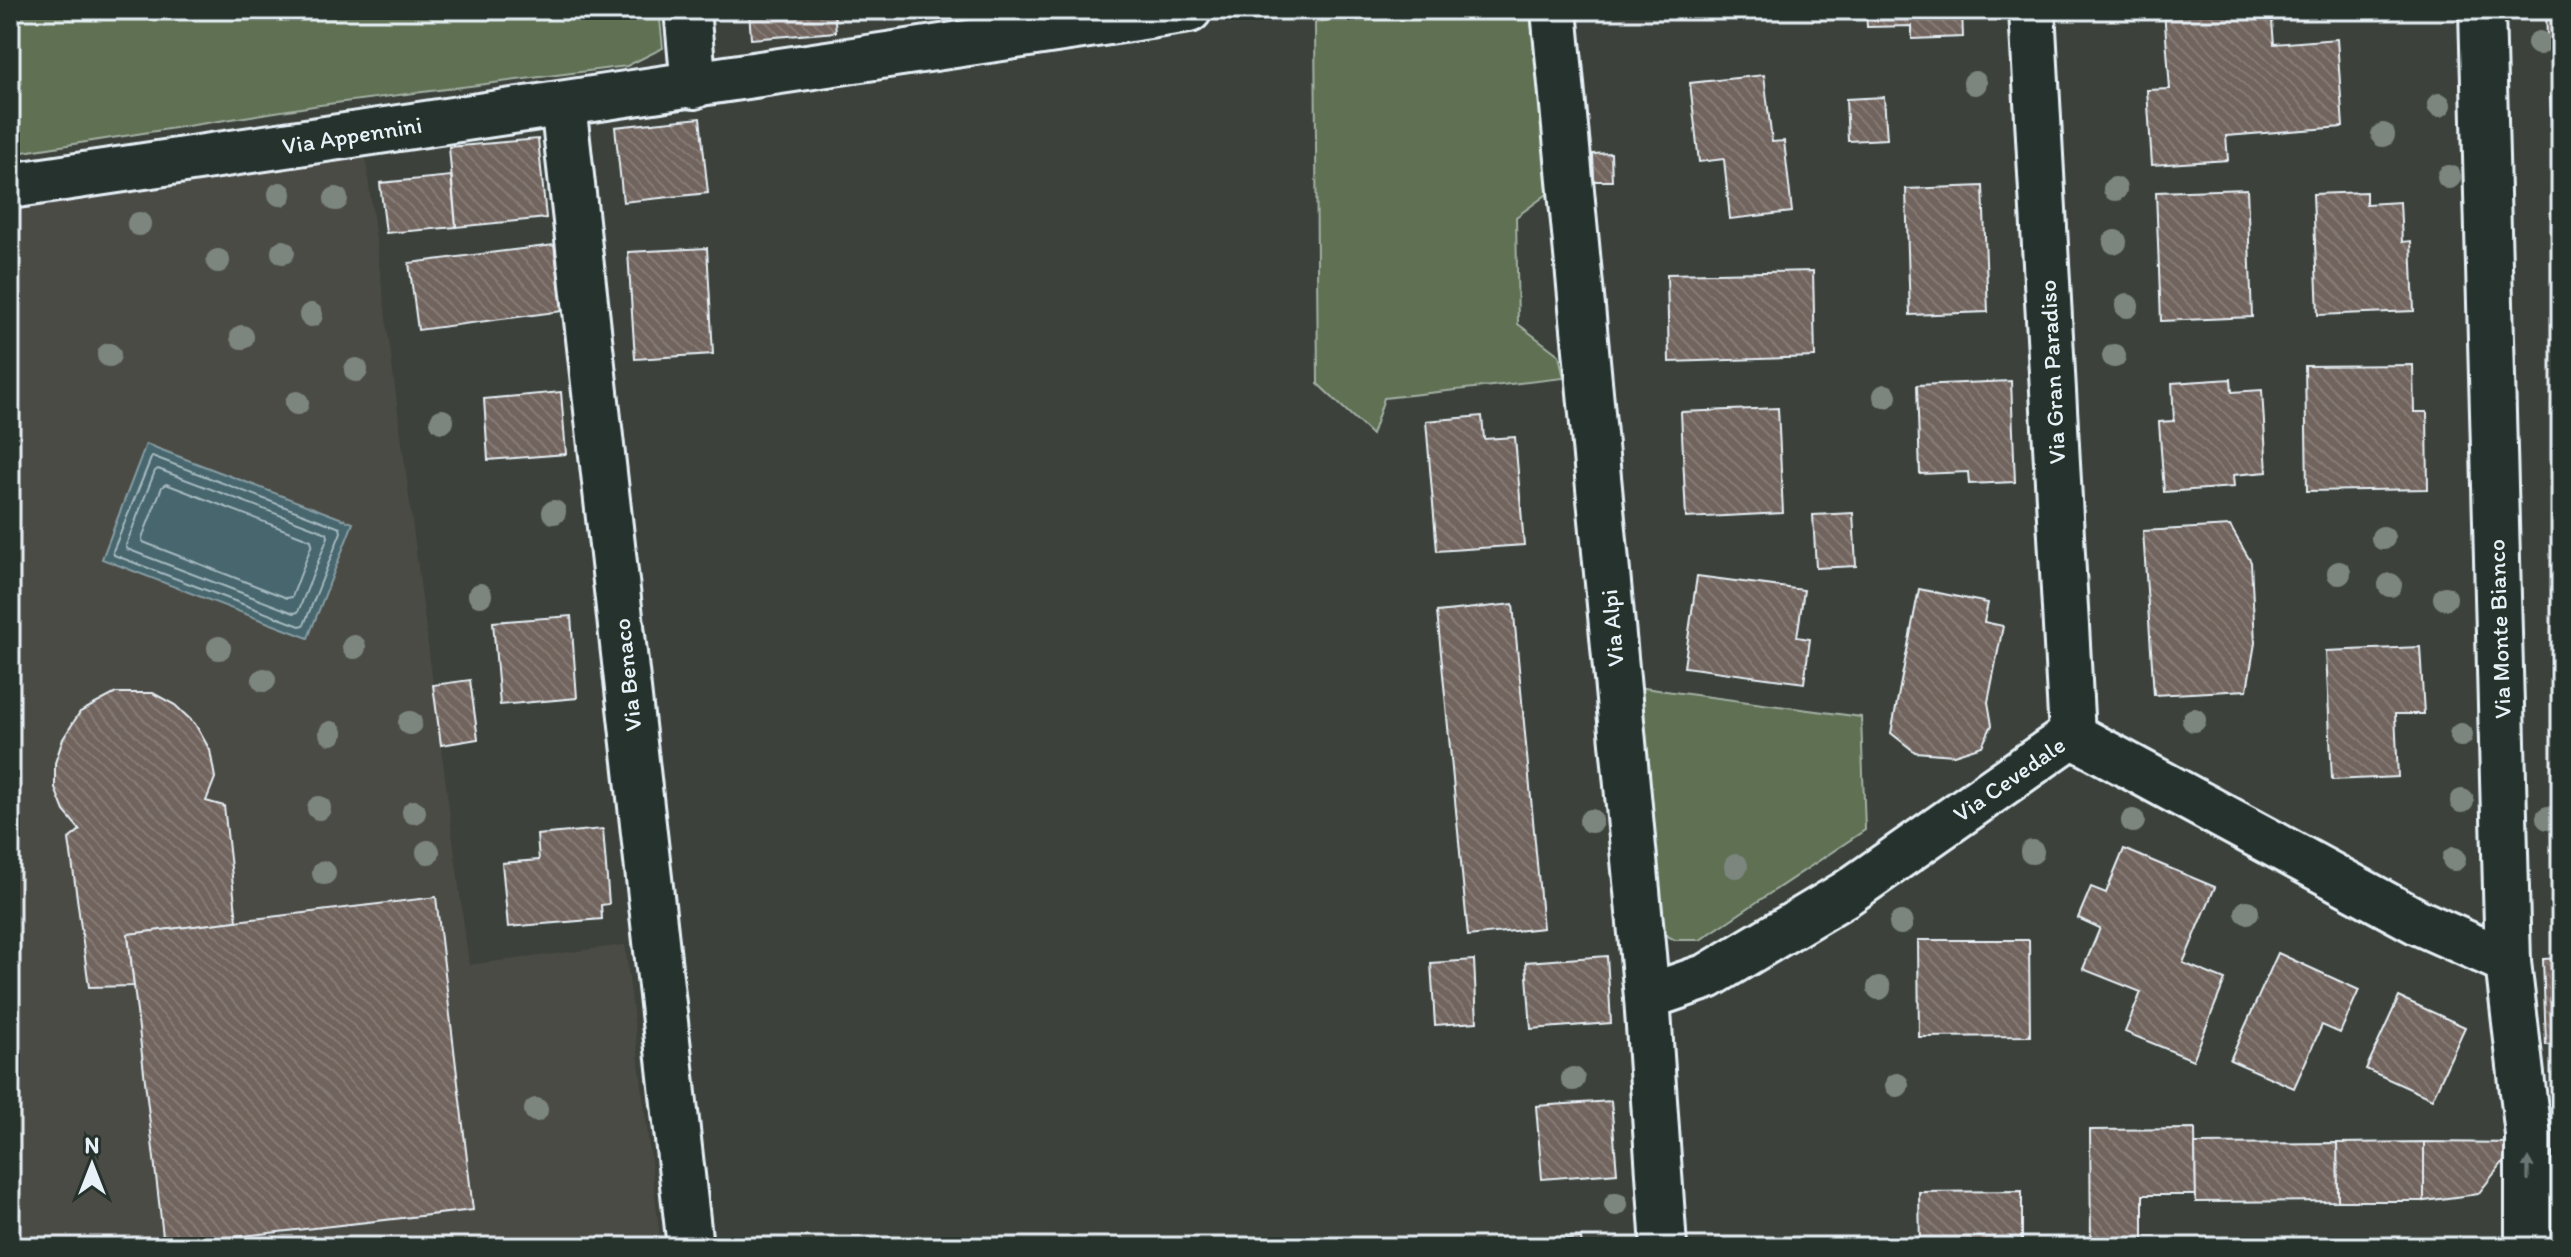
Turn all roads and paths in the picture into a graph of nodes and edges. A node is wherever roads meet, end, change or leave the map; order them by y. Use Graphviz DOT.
graph roads {
  1 [pos="687,10"];
  2 [pos="1189,10"];
  3 [pos="1554,10"];
  4 [pos="2032,10"];
  5 [pos="2482,10"];
  6 [pos="1005,24"];
  7 [pos="694,86"];
  8 [pos="563,104"];
  9 [pos="10,186"];
  10 [pos="2072,735"];
  11 [pos="2508,962"];
  12 [pos="1647,997"];
  13 [pos="690,1247"];
  14 [pos="1664,1247"];
  15 [pos="2528,1247"];
  1 -- 7 [label="street"];
  2 -- 6 [label="street, Via Appennini"];
  3 -- 12 [label="street, Via Alpi"];
  4 -- 10 [label="street, Via Gran Paradiso"];
  5 -- 11 [label="street, Via Monte Bianco"];
  6 -- 7 [label="street, Via Appennini"];
  7 -- 8 [label="street, Via Appennini"];
  8 -- 9 [label="street, Via Appennini"];
  8 -- 13 [label="street, Via Benaco"];
  10 -- 11 [label="street, Via Cevedale"];
  10 -- 12 [label="street, Via Cevedale"];
  15 -- 11 [label="street, Via Monte Bianco, one-way"];
  12 -- 14 [label="street, Via Alpi"];
}
